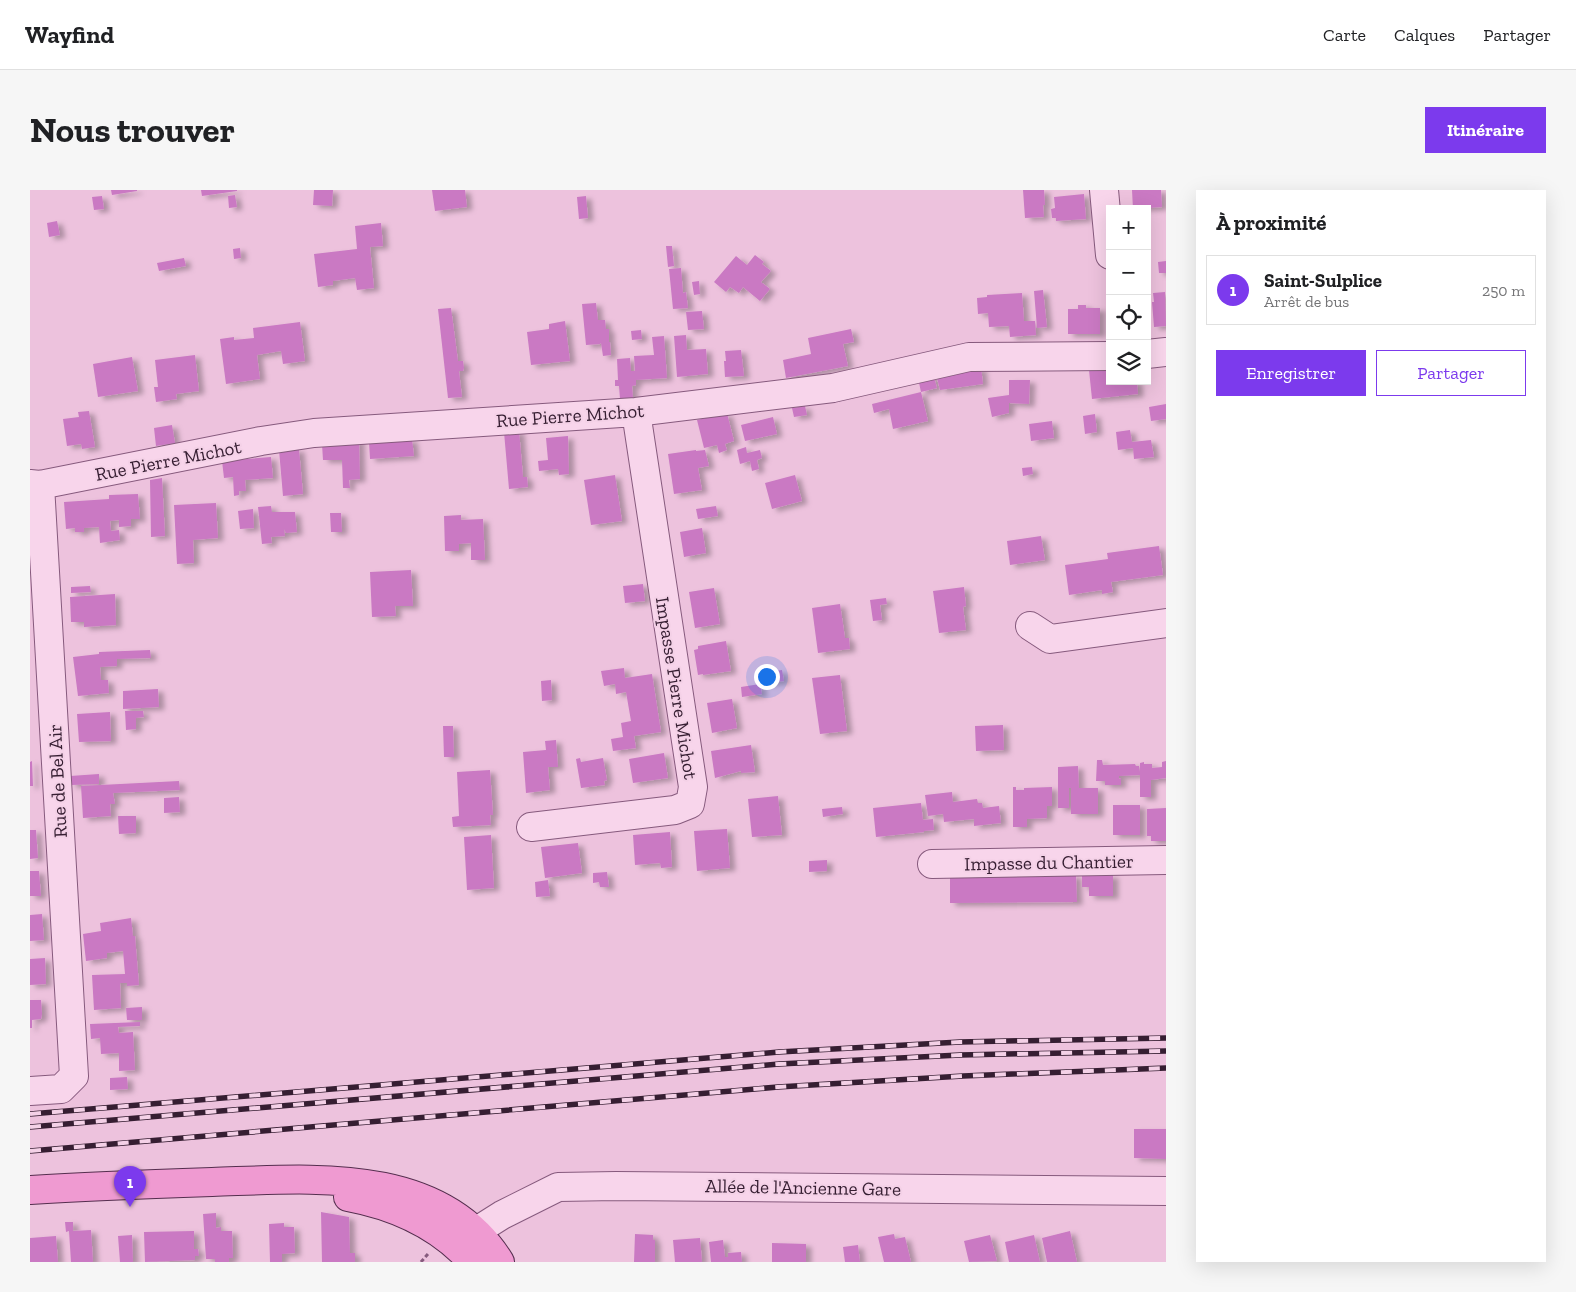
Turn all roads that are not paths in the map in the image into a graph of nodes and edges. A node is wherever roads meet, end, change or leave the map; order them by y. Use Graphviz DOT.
graph roads {
  1 [pos="1104,190"];
  2 [pos="1110,250"];
  3 [pos="1166,352"];
  4 [pos="1151,354"];
  5 [pos="1106,356"];
  6 [pos="636,412"];
  7 [pos="35,485"];
  8 [pos="1166,623"];
  9 [pos="1030,626"];
  10 [pos="531,827"];
  11 [pos="1166,860"];
  12 [pos="932,864"];
  13 [pos="30,1091"];
  14 [pos="30,1190"];
  15 [pos="1166,1191"];
  16 [pos="30,1202"];
  17 [pos="467,1246"];
  18 [pos="500,1262"];
  1 -- 2 [label="street"];
  3 -- 4 [label="street"];
  5 -- 6 [label="street, Rue Pierre Michot"];
  6 -- 7 [label="street, Rue Pierre Michot"];
  6 -- 10 [label="street, Impasse Pierre Michot"];
  7 -- 13 [label="street, Rue de Bel Air"];
  8 -- 9 [label="street"];
  11 -- 12 [label="street, Impasse du Chantier"];
  14 -- 17 [label="main road"];
  15 -- 17 [label="street, Allée de l'Ancienne Gare"];
  16 -- 17 [label="main road"];
  17 -- 18 [label="main road"];
}
